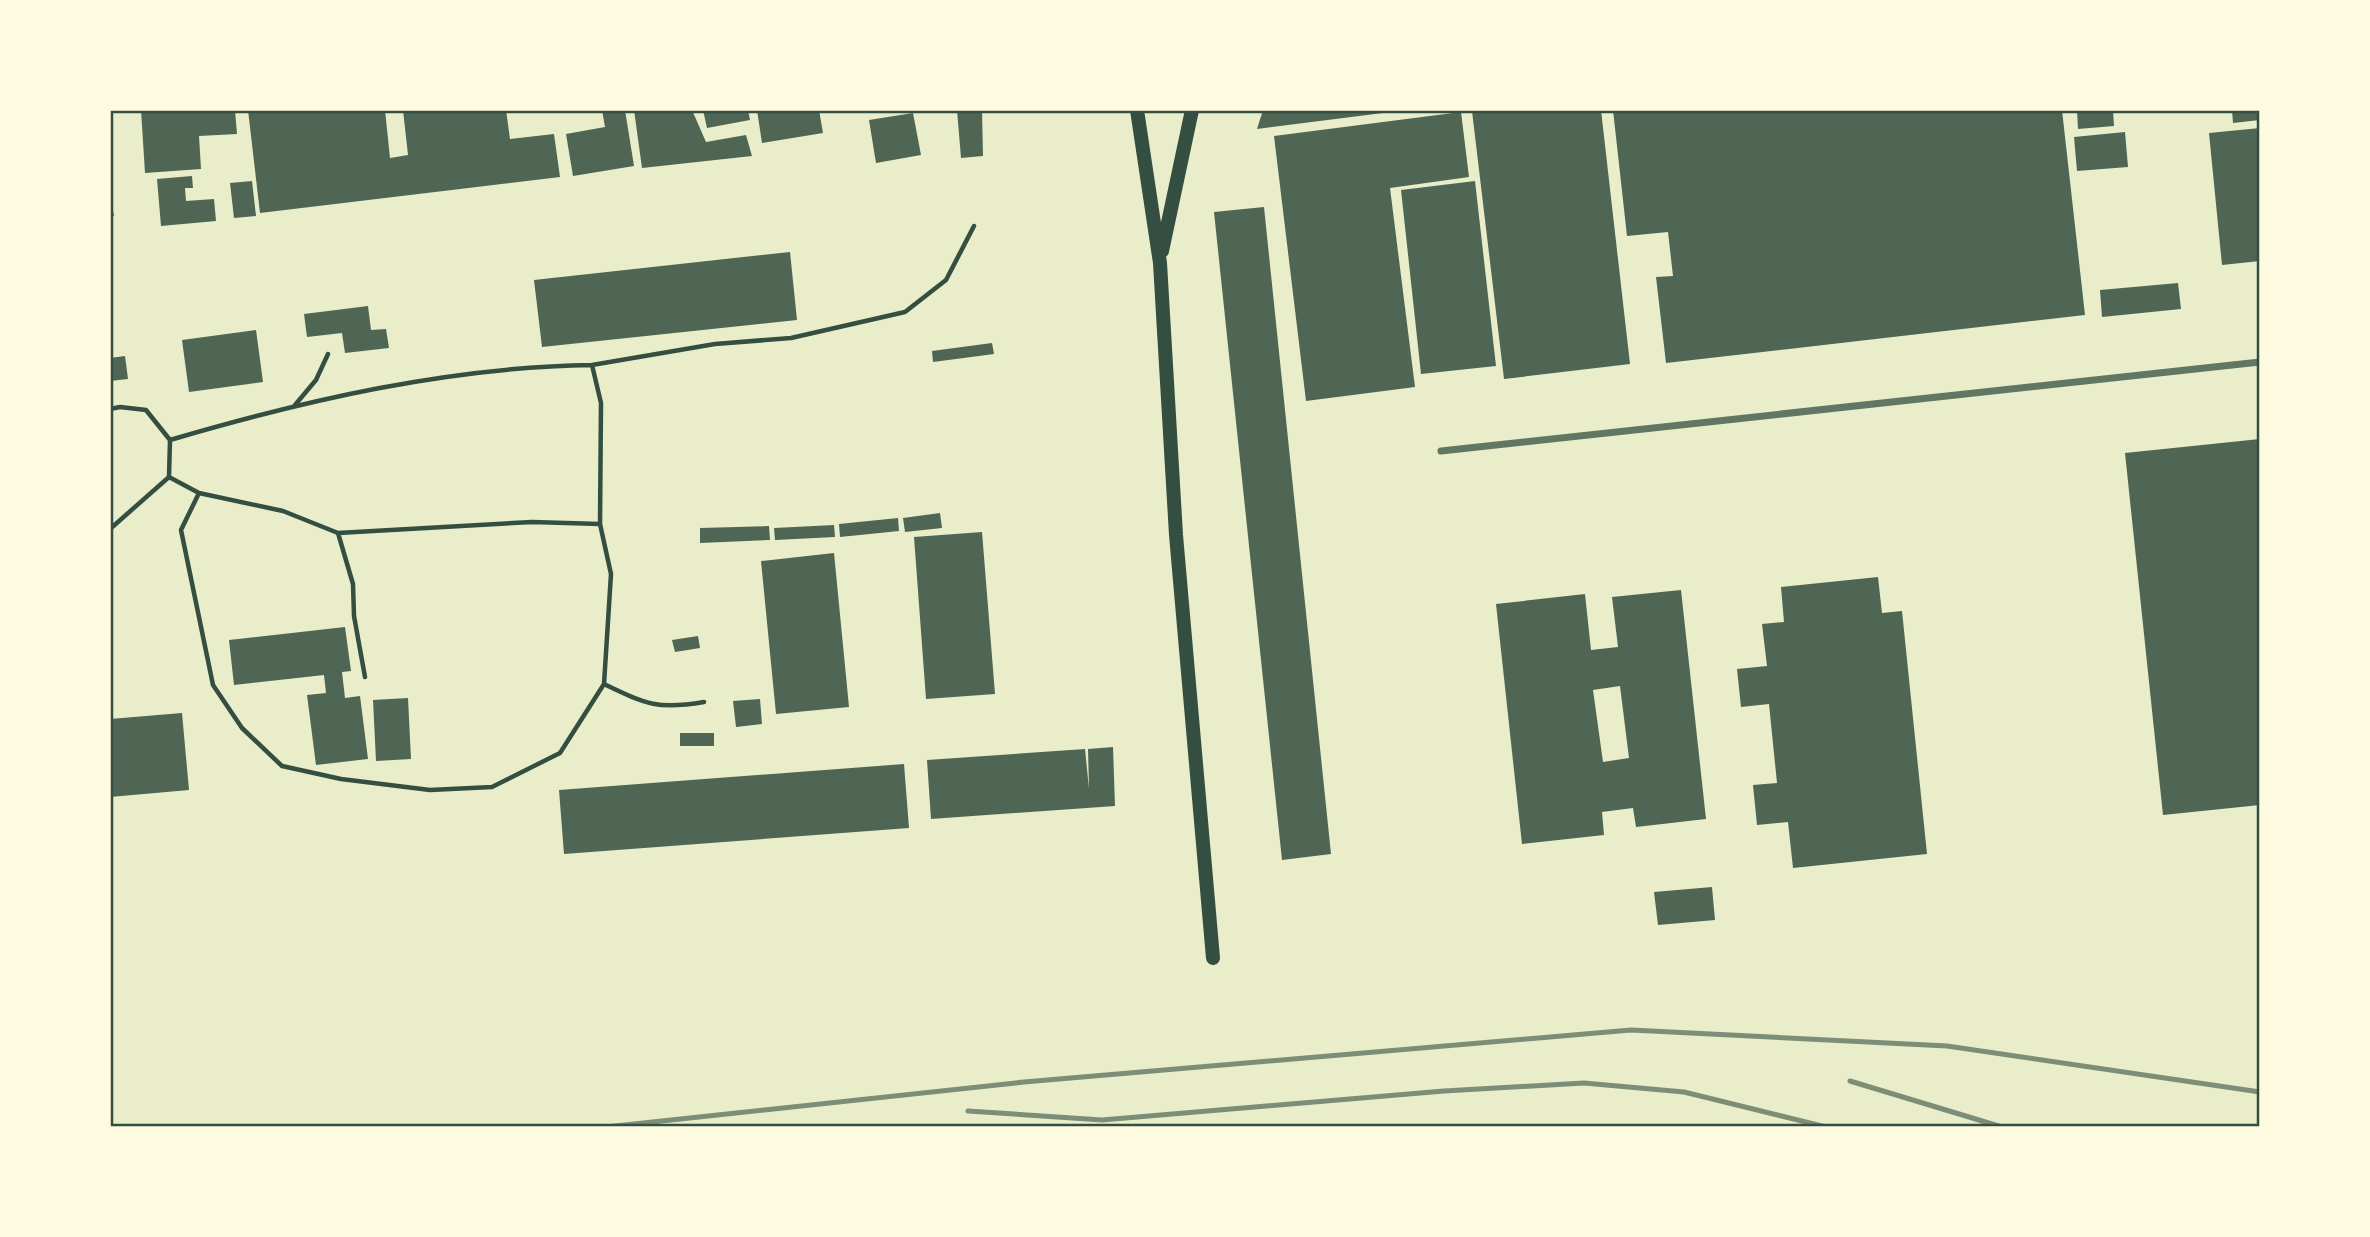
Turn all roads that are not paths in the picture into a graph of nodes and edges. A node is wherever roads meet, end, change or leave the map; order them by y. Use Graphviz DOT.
graph roads {
  1 [pos="1137,110"];
  2 [pos="1192,110"];
  3 [pos="1160,263"];
  4 [pos="2260,362"];
  5 [pos="1441,451"];
  6 [pos="1213,958"];
  1 -- 3 [label="main road"];
  2 -- 3 [label="main road"];
  3 -- 6 [label="main road"];
  4 -- 5 [label="street"];
}
